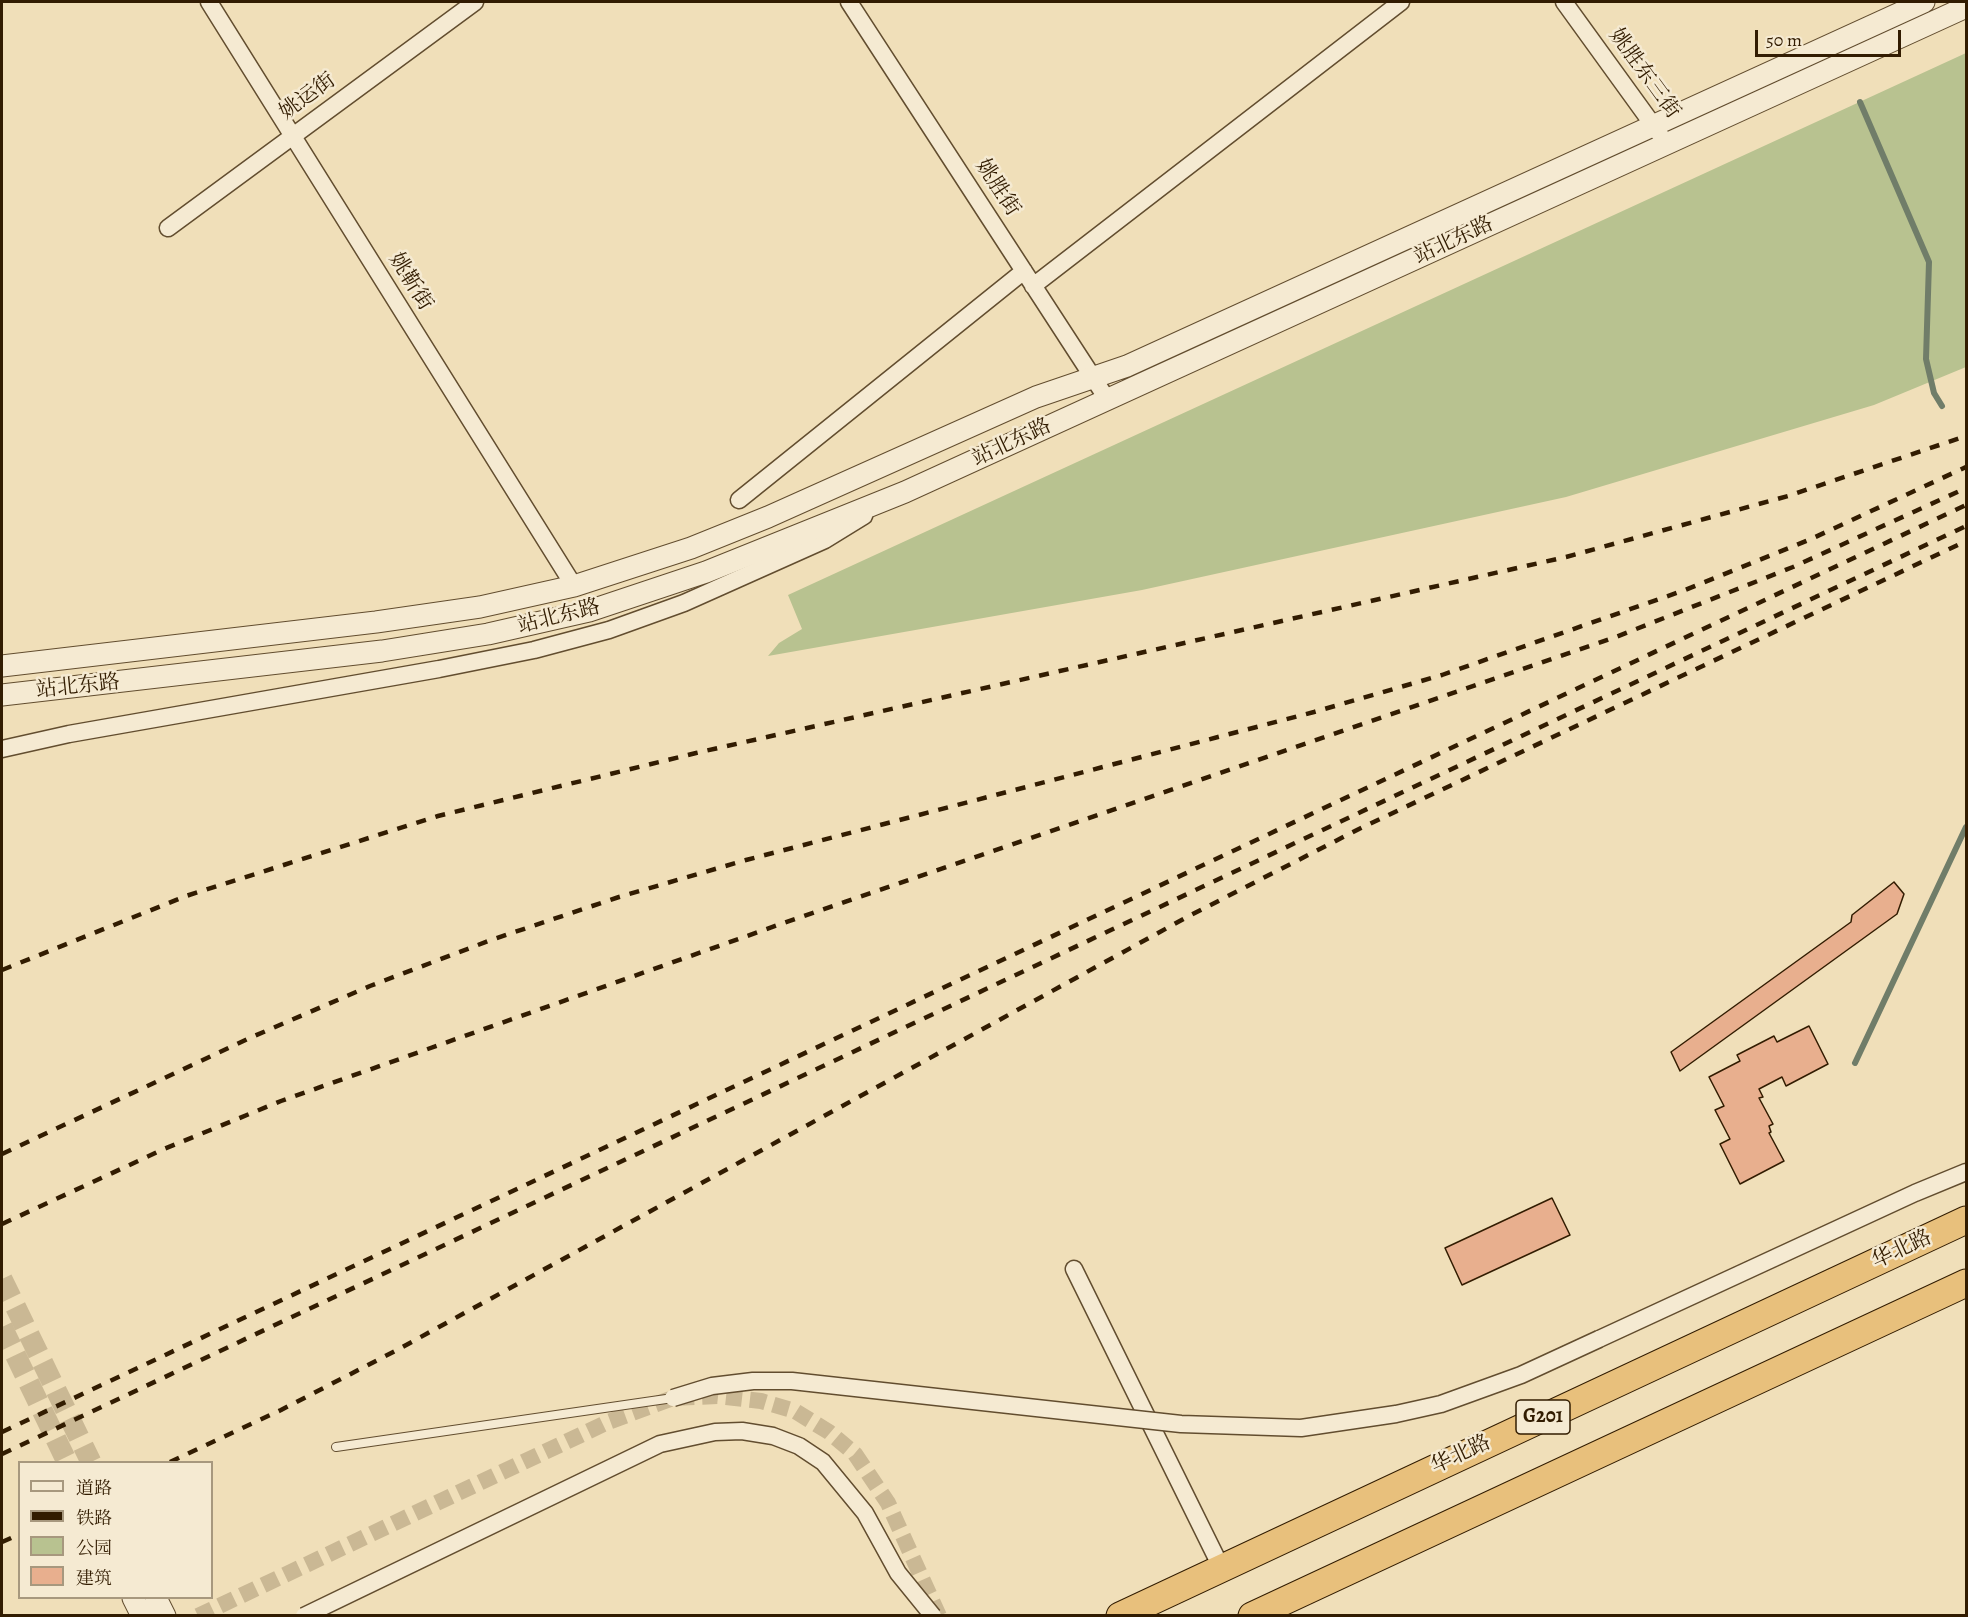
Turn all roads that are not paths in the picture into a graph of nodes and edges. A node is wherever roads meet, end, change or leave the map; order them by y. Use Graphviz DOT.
graph roads {
  1 [pos="209,2"];
  2 [pos="475,2"];
  3 [pos="849,2"];
  4 [pos="1401,2"];
  5 [pos="1565,2"];
  6 [pos="1924,2"];
  7 [pos="1966,7"];
  8 [pos="1653,126"];
  9 [pos="292,137"];
  10 [pos="1666,144"];
  11 [pos="168,228"];
  12 [pos="1024,271"];
  13 [pos="1033,286"];
  14 [pos="1093,378"];
  15 [pos="1107,399"];
  16 [pos="905,492"];
  17 [pos="739,500"];
  18 [pos="574,586"];
  19 [pos="2,666"];
  20 [pos="2,695"];
  21 [pos="2,749"];
  22 [pos="1966,1172"];
  23 [pos="1966,1220"];
  24 [pos="1074,1269"];
  25 [pos="1966,1283"];
  26 [pos="673,1398"];
  27 [pos="336,1447"];
  28 [pos="1221,1567"];
  29 [pos="134,1599"];
  30 [pos="156,1599"];
  31 [pos="142,1616"];
  32 [pos="165,1616"];
  33 [pos="304,1616"];
  34 [pos="933,1616"];
  35 [pos="1119,1616"];
  36 [pos="1252,1616"];
  1 -- 9 [label="street, 姚靳街"];
  2 -- 9 [label="street, 姚运街"];
  3 -- 12 [label="street, 姚胜街"];
  4 -- 13 [label="street"];
  5 -- 8 [label="street, 姚胜东三街"];
  6 -- 8 [label="street, 站北东路"];
  7 -- 10 [label="street, 站北东路"];
  8 -- 10 [label="street, 姚胜东三街"];
  8 -- 14 [label="street, 站北东路"];
  9 -- 11 [label="street, 姚运街"];
  9 -- 18 [label="street, 姚靳街"];
  10 -- 15 [label="street, 站北东路"];
  12 -- 13 [label="street, 姚胜街"];
  12 -- 17 [label="street"];
  13 -- 14 [label="street, 姚胜街"];
  14 -- 15 [label="street, 姚胜街"];
  14 -- 18 [label="street, 站北东路"];
  15 -- 16 [label="street, 站北东路"];
  16 -- 20 [label="street, 站北东路"];
  16 -- 21 [label="street"];
  18 -- 19 [label="street, 站北东路"];
  22 -- 26 [label="street, bridge"];
  23 -- 28 [label="highway, 华北路 / G201"];
  24 -- 28 [label="street"];
  25 -- 36 [label="highway, G201"];
  26 -- 27 [label="lane"];
  28 -- 35 [label="highway, 华北路 / G201"];
  29 -- 31 [label="street"];
  30 -- 32 [label="street"];
  33 -- 34 [label="street, bridge"];
}
